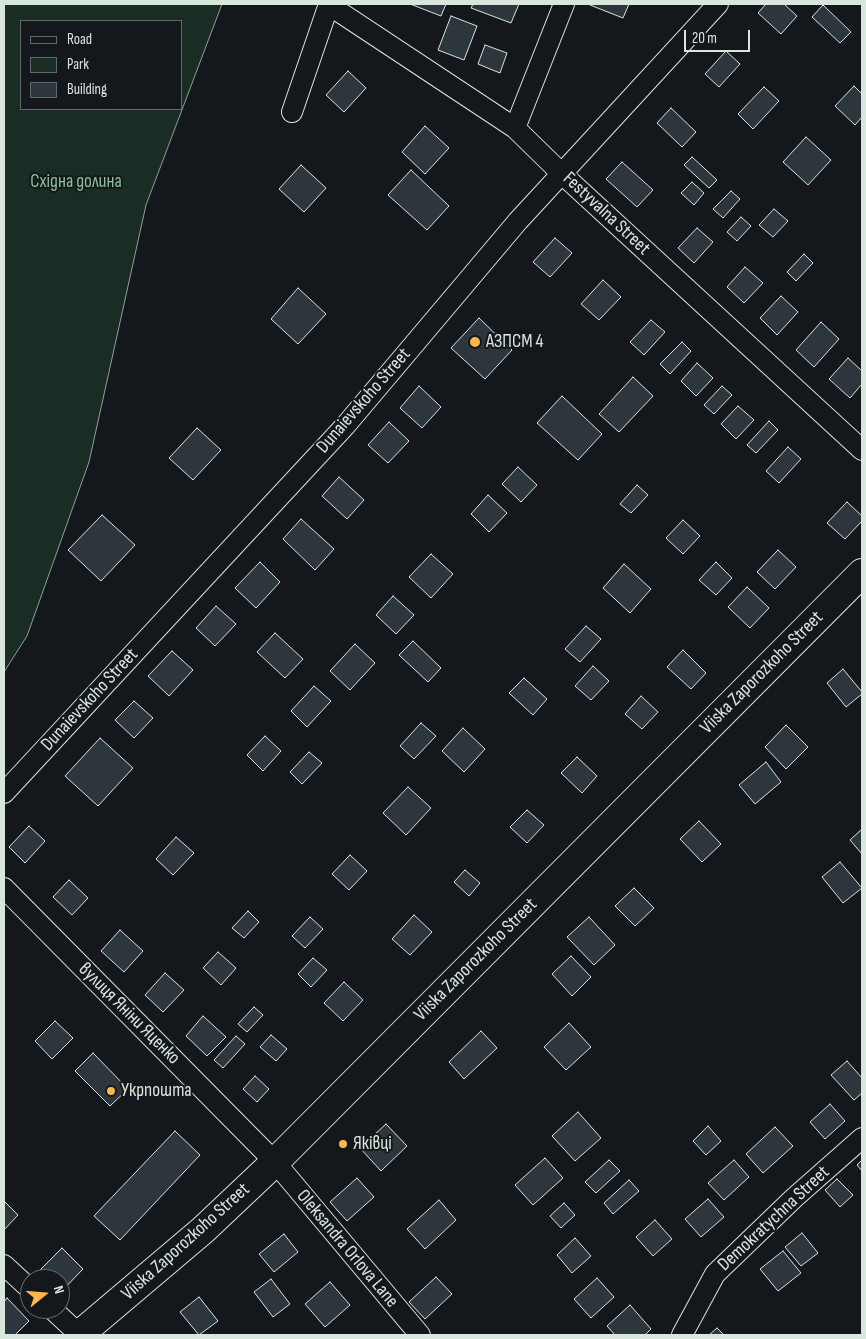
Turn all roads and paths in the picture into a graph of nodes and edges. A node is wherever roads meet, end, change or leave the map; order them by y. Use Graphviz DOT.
graph roads {
  1 [pos="329,4"];
  2 [pos="564,4"];
  3 [pos="718,4"];
  4 [pos="292,112"];
  5 [pos="516,128"];
  6 [pos="562,174"];
  7 [pos="862,450"];
  8 [pos="862,573"];
  9 [pos="4,793"];
  10 [pos="4,888"];
  11 [pos="862,1138"];
  12 [pos="275,1162"];
  13 [pos="4,1265"];
  14 [pos="20,1280"];
  15 [pos="63,1319"];
  16 [pos="80,1335"];
  17 [pos="420,1335"];
  18 [pos="682,1335"];
  1 -- 4 [label="street"];
  1 -- 5 [label="street, Festyvalna Street"];
  2 -- 5 [label="street"];
  3 -- 6 [label="street, Dunaievskoho Street"];
  5 -- 6 [label="street, Festyvalna Street"];
  6 -- 7 [label="street, Festyvalna Street"];
  6 -- 9 [label="street, Dunaievskoho Street"];
  8 -- 12 [label="street, Viiska Zaporozkoho Street"];
  10 -- 12 [label="street, вулиця Яніни Яценко"];
  11 -- 18 [label="street, Demokratychna Street"];
  12 -- 16 [label="street, Viiska Zaporozkoho Street"];
  12 -- 17 [label="street, Oleksandra Orlova Lane"];
  13 -- 14 [label="street"];
  15 -- 16 [label="street"];
}
